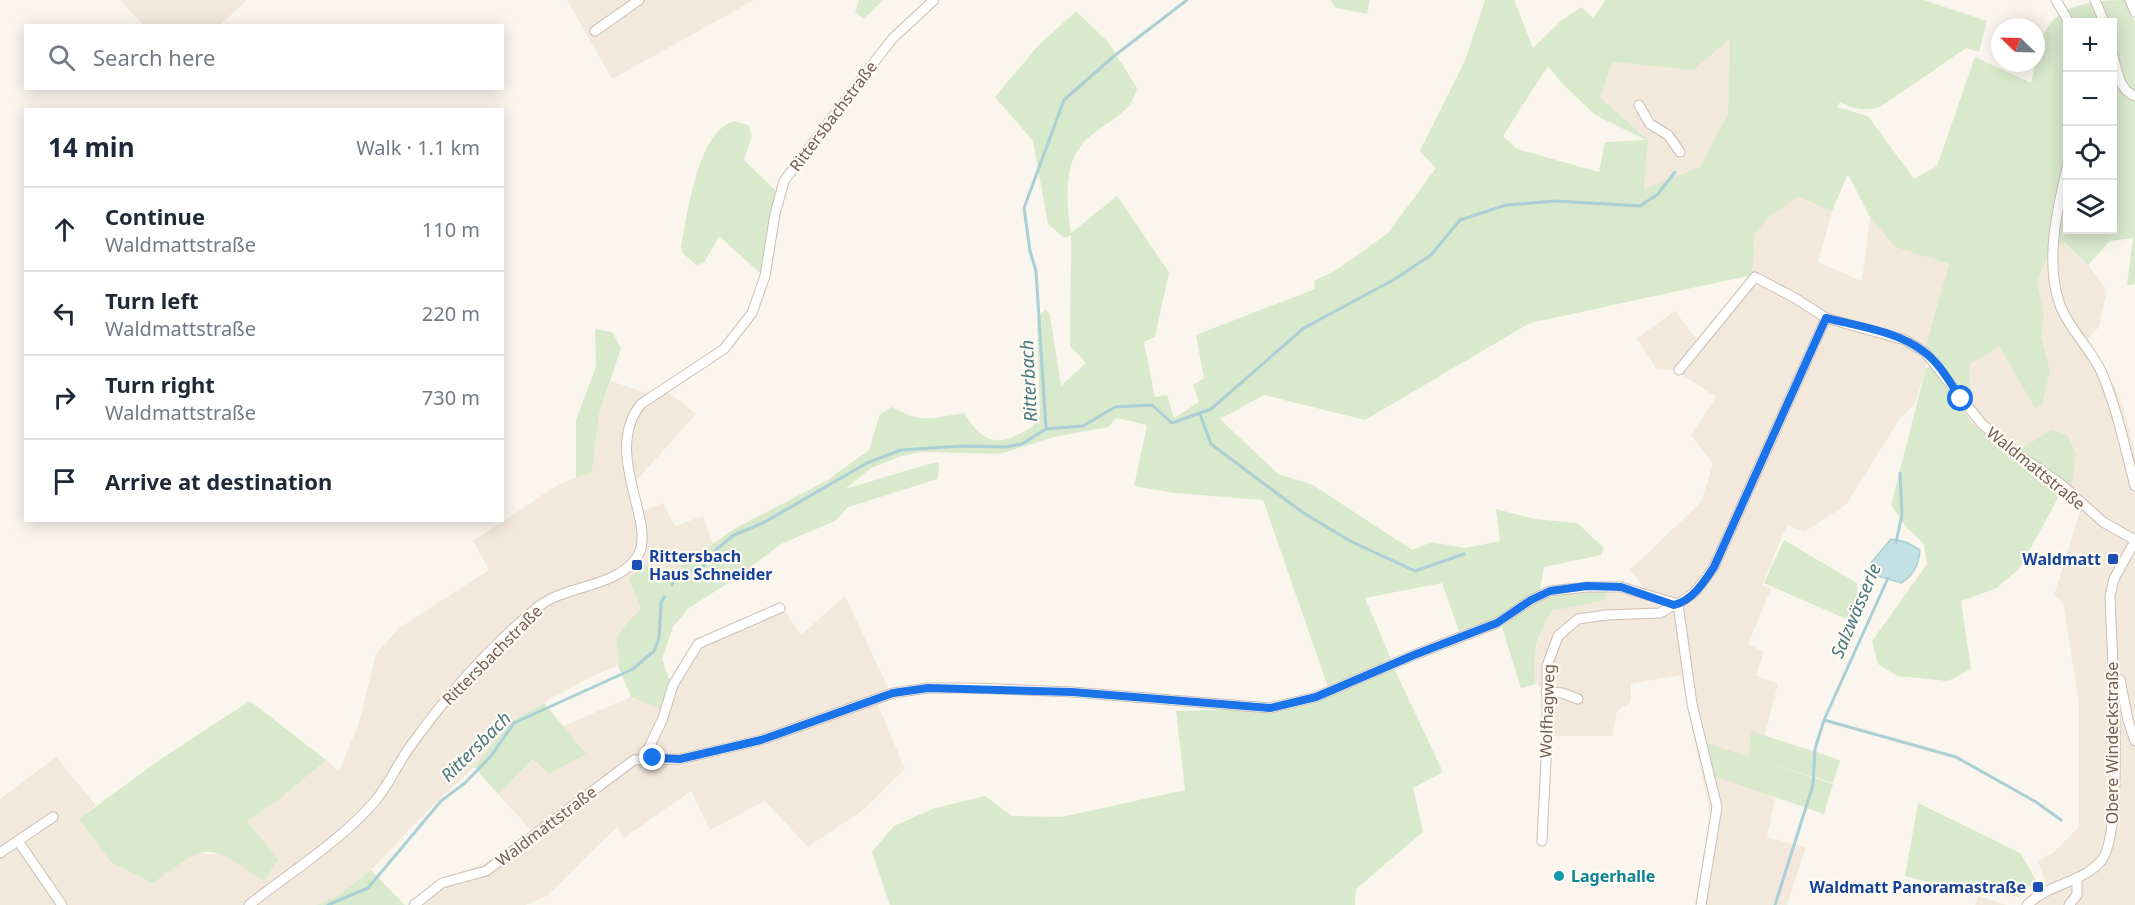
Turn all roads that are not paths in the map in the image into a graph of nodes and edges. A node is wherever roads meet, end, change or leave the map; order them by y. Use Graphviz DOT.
graph roads {
  1 [pos="639,0"];
  2 [pos="934,0"];
  3 [pos="2056,0"];
  4 [pos="2095,0"];
  5 [pos="2130,0"];
  6 [pos="2135,12"];
  7 [pos="2067,18"];
  8 [pos="2102,18"];
  9 [pos="595,31"];
  10 [pos="2117,68"];
  11 [pos="2135,96"];
  12 [pos="1639,105"];
  13 [pos="1680,152"];
  14 [pos="2064,180"];
  15 [pos="1826,318"];
  16 [pos="1680,370"];
  17 [pos="2135,486"];
  18 [pos="2135,540"];
  19 [pos="2132,555"];
  20 [pos="1676,604"];
  21 [pos="780,608"];
  22 [pos="2112,676"];
  23 [pos="1546,692"];
  24 [pos="1578,699"];
  25 [pos="2135,741"];
  26 [pos="644,758"];
  27 [pos="52,817"];
  28 [pos="18,841"];
  29 [pos="1542,841"];
  30 [pos="0,853"];
  31 [pos="2077,878"];
  32 [pos="62,905"];
  33 [pos="249,905"];
  34 [pos="414,905"];
  35 [pos="1701,905"];
  36 [pos="2027,905"];
  37 [pos="2069,905"];
  1 -- 9 [label="street"];
  2 -- 33 [label="street, Rittersbachstraße"];
  3 -- 7 [label="street"];
  4 -- 8 [label="street"];
  5 -- 6 [label="street"];
  10 -- 11 [label="street"];
  12 -- 13 [label="street"];
  14 -- 17 [label="street"];
  15 -- 16 [label="street, Waldmattstraße"];
  15 -- 18 [label="street, Waldmattstraße"];
  15 -- 20 [label="street"];
  18 -- 19 [label="street, Obere Windeckstraße"];
  19 -- 22 [label="street, Obere Windeckstraße"];
  20 -- 23 [label="street, Wolfhagweg"];
  20 -- 26 [label="street, Waldmattstraße"];
  20 -- 35 [label="street"];
  21 -- 26 [label="street"];
  22 -- 25 [label="street"];
  22 -- 31 [label="street, Obere Windeckstraße"];
  23 -- 24 [label="street"];
  23 -- 29 [label="street, Wolfhagweg"];
  26 -- 34 [label="street, Waldmattstraße"];
  27 -- 28 [label="street"];
  28 -- 30 [label="street"];
  28 -- 32 [label="street"];
  31 -- 36 [label="street, Obere Windeckstraße"];
  31 -- 37 [label="street"];
}
